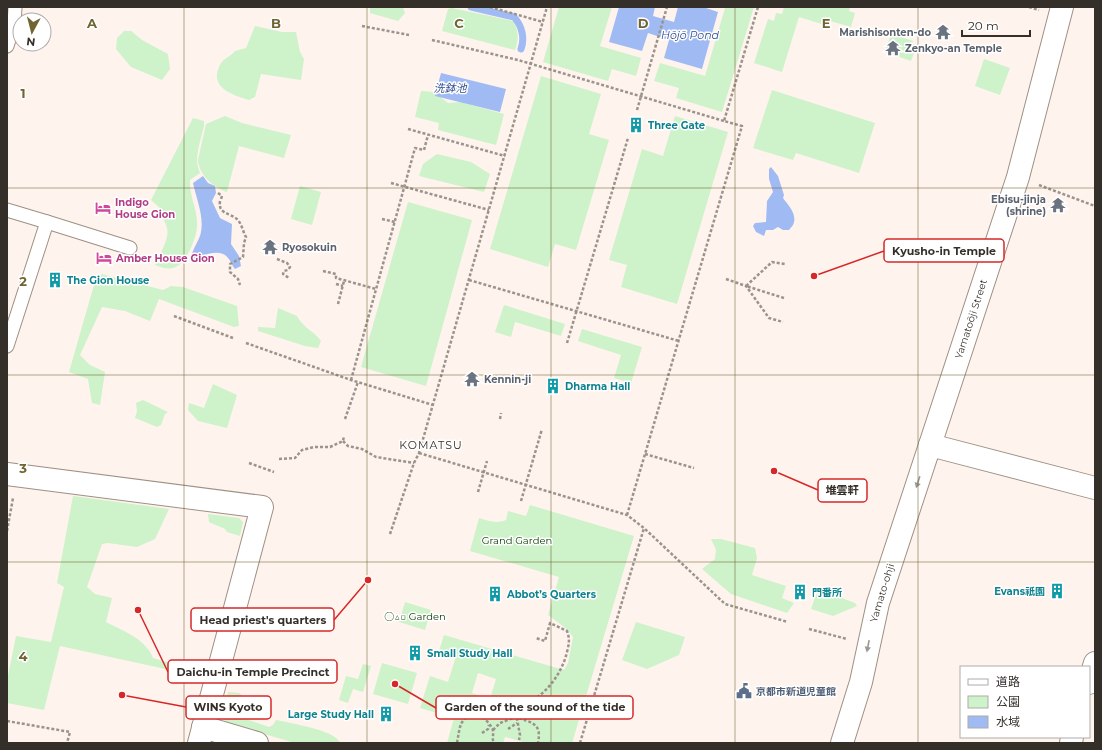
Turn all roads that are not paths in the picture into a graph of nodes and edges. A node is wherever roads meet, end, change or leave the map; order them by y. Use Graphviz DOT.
graph roads {
  1 [pos="1062,7"];
  2 [pos="15,8"];
  3 [pos="7,46"];
  4 [pos="7,210"];
  5 [pos="47,222"];
  6 [pos="130,248"];
  7 [pos="7,346"];
  8 [pos="930,445"];
  9 [pos="12,475"];
  10 [pos="1095,488"];
  11 [pos="1095,663"];
  12 [pos="1090,680"];
  13 [pos="201,735"];
  14 [pos="257,743"];
  15 [pos="842,743"];
  1 -- 8 [label="street, Yamatoōji Street"];
  2 -- 3 [label="lane"];
  4 -- 5 [label="lane"];
  5 -- 6 [label="lane"];
  5 -- 7 [label="lane"];
  8 -- 10 [label="street"];
  8 -- 15 [label="street, Yamato-ohji, one-way"];
  9 -- 13 [label="street"];
  11 -- 12 [label="street"];
  13 -- 14 [label="street"];
}
